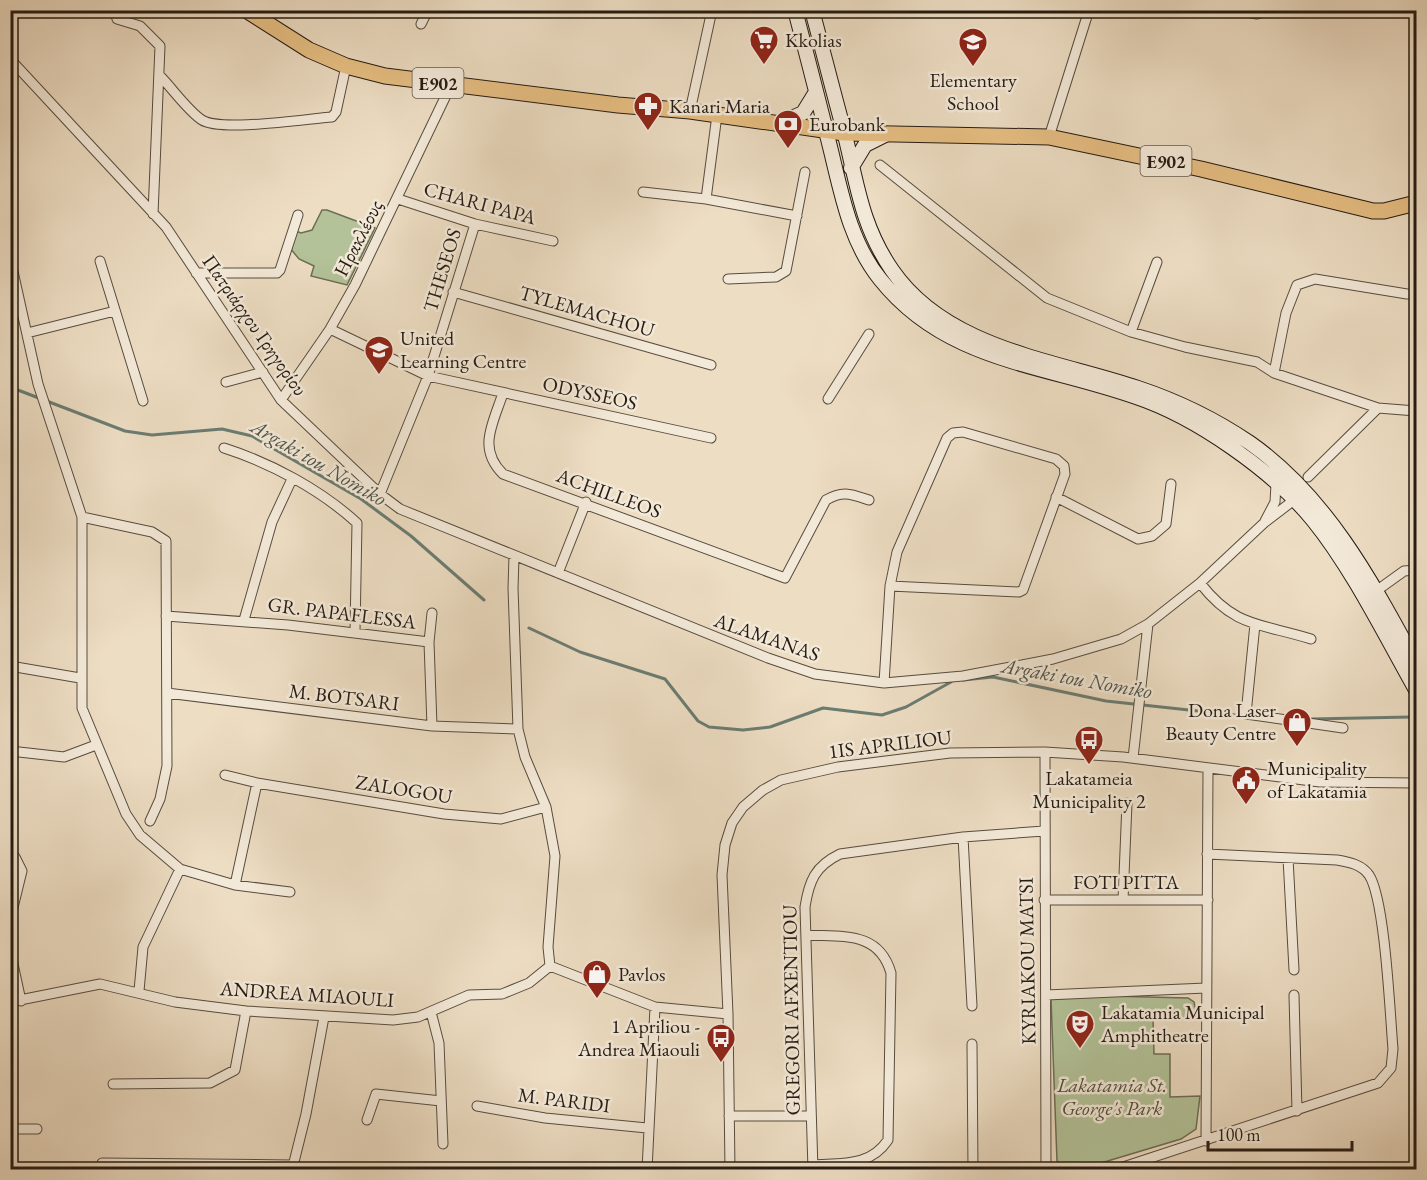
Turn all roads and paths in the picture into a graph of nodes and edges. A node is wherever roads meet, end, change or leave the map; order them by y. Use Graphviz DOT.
graph roads {
  1 [pos="246,10"];
  2 [pos="428,10"];
  3 [pos="712,10"];
  4 [pos="795,10"];
  5 [pos="812,10"];
  6 [pos="1089,10"];
  7 [pos="1237,10"];
  8 [pos="1271,10"];
  9 [pos="115,13"];
  10 [pos="422,24"];
  11 [pos="10,59"];
  12 [pos="346,66"];
  13 [pos="160,76"];
  14 [pos="451,85"];
  15 [pos="816,92"];
  16 [pos="690,111"];
  17 [pos="717,115"];
  18 [pos="778,124"];
  19 [pos="826,131"];
  20 [pos="844,133"];
  21 [pos="887,134"];
  22 [pos="1049,137"];
  23 [pos="880,165"];
  24 [pos="851,168"];
  25 [pos="806,172"];
  26 [pos="643,192"];
  27 [pos="398,199"];
  28 [pos="706,199"];
  29 [pos="1416,203"];
  30 [pos="153,214"];
  31 [pos="298,215"];
  32 [pos="797,216"];
  33 [pos="474,224"];
  34 [pos="554,241"];
  35 [pos="10,258"];
  36 [pos="100,261"];
  37 [pos="1157,262"];
  38 [pos="195,273"];
  39 [pos="728,279"];
  40 [pos="453,292"];
  41 [pos="1407,294"];
  42 [pos="115,311"];
  43 [pos="330,329"];
  44 [pos="1131,332"];
  45 [pos="27,333"];
  46 [pos="869,334"];
  47 [pos="711,365"];
  48 [pos="263,372"];
  49 [pos="1274,373"];
  50 [pos="428,376"];
  51 [pos="226,382"];
  52 [pos="503,393"];
  53 [pos="828,399"];
  54 [pos="282,400"];
  55 [pos="143,401"];
  56 [pos="1378,408"];
  57 [pos="1416,411"];
  58 [pos="711,438"];
  59 [pos="224,448"];
  60 [pos="292,479"];
  61 [pos="1303,482"];
  62 [pos="1171,484"];
  63 [pos="1276,484"];
  64 [pos="380,494"];
  65 [pos="1056,497"];
  66 [pos="868,500"];
  67 [pos="1294,500"];
  68 [pos="586,502"];
  69 [pos="82,517"];
  70 [pos="1264,524"];
  71 [pos="514,556"];
  72 [pos="1416,570"];
  73 [pos="558,573"];
  74 [pos="1200,583"];
  75 [pos="890,586"];
  76 [pos="1371,595"];
  77 [pos="432,613"];
  78 [pos="166,616"];
  79 [pos="244,620"];
  80 [pos="1148,624"];
  81 [pos="1255,624"];
  82 [pos="355,631"];
  83 [pos="1311,639"];
  84 [pos="429,642"];
  85 [pos="1416,663"];
  86 [pos="10,666"];
  87 [pos="80,678"];
  88 [pos="884,683"];
  89 [pos="1416,690"];
  90 [pos="167,693"];
  91 [pos="432,726"];
  92 [pos="1343,728"];
  93 [pos="518,729"];
  94 [pos="96,745"];
  95 [pos="10,751"];
  96 [pos="1045,752"];
  97 [pos="1133,758"];
  98 [pos="1208,769"];
  99 [pos="225,775"];
  100 [pos="257,783"];
  101 [pos="1416,783"];
  102 [pos="1126,803"];
  103 [pos="546,807"];
  104 [pos="150,821"];
  105 [pos="1044,831"];
  106 [pos="963,837"];
  107 [pos="1207,854"];
  108 [pos="10,856"];
  109 [pos="1288,858"];
  110 [pos="180,869"];
  111 [pos="235,885"];
  112 [pos="290,892"];
  113 [pos="1044,900"];
  114 [pos="1123,900"];
  115 [pos="1208,900"];
  116 [pos="10,920"];
  117 [pos="807,935"];
  118 [pos="10,950"];
  119 [pos="549,966"];
  120 [pos="1294,970"];
  121 [pos="1206,987"];
  122 [pos="139,991"];
  123 [pos="1046,995"];
  124 [pos="1294,995"];
  125 [pos="16,1002"];
  126 [pos="972,1006"];
  127 [pos="655,1007"];
  128 [pos="246,1011"];
  129 [pos="431,1012"];
  130 [pos="728,1014"];
  131 [pos="324,1017"];
  132 [pos="972,1044"];
  133 [pos="112,1084"];
  134 [pos="441,1101"];
  135 [pos="477,1106"];
  136 [pos="1297,1111"];
  137 [pos="729,1116"];
  138 [pos="811,1116"];
  139 [pos="367,1120"];
  140 [pos="648,1128"];
  141 [pos="10,1129"];
  142 [pos="37,1129"];
  143 [pos="1206,1141"];
  144 [pos="443,1144"];
  145 [pos="102,1163"];
  146 [pos="292,1167"];
  147 [pos="813,1167"];
  148 [pos="1125,1168"];
  149 [pos="647,1170"];
  150 [pos="730,1170"];
  151 [pos="973,1170"];
  152 [pos="1046,1170"];
  153 [pos="1114,1170"];
  1 -- 12 [label="main road, E902"];
  2 -- 10 [label="street"];
  3 -- 16 [label="street"];
  4 -- 15 [label="main road"];
  5 -- 20 [label="main road"];
  6 -- 22 [label="street"];
  7 -- 8 [label="street"];
  9 -- 13 [label="street"];
  11 -- 30 [label="street, Πατριάρχου Γρηγορίου"];
  12 -- 13 [label="street"];
  12 -- 14 [label="main road, E902"];
  13 -- 30 [label="street"];
  14 -- 16 [label="main road, E902"];
  14 -- 27 [label="street, Ηρακλέους"];
  15 -- 18 [label="main road"];
  15 -- 19 [label="main road"];
  16 -- 17 [label="main road, E902"];
  17 -- 18 [label="main road, E902"];
  17 -- 28 [label="street"];
  18 -- 19 [label="main road, E902"];
  19 -- 20 [label="main road, E902"];
  19 -- 63 [label="main road"];
  20 -- 21 [label="main road, E902"];
  20 -- 24 [label="main road"];
  21 -- 22 [label="main road, E902"];
  21 -- 24 [label="main road"];
  22 -- 29 [label="main road, E902"];
  23 -- 44 [label="street"];
  24 -- 61 [label="main road"];
  25 -- 32 [label="street"];
  26 -- 28 [label="street"];
  27 -- 33 [label="street, CHARI PAPA"];
  27 -- 43 [label="street, Ηρακλέους"];
  28 -- 32 [label="street"];
  30 -- 38 [label="street, Πατριάρχου Γρηγορίου"];
  31 -- 38 [label="street"];
  32 -- 39 [label="street"];
  33 -- 34 [label="street, CHARI PAPA"];
  33 -- 40 [label="street, THESEOS"];
  35 -- 45 [label="street"];
  36 -- 42 [label="street"];
  37 -- 44 [label="street"];
  38 -- 48 [label="street, Πατριάρχου Γρηγορίου"];
  40 -- 47 [label="street, TYLEMACHOU"];
  40 -- 50 [label="street, THESEOS"];
  41 -- 49 [label="street"];
  42 -- 45 [label="street"];
  42 -- 55 [label="street"];
  43 -- 50 [label="street, ODYSSEOS"];
  43 -- 54 [label="street, Ηρακλέους"];
  44 -- 49 [label="street"];
  45 -- 69 [label="street"];
  46 -- 53 [label="street"];
  48 -- 51 [label="street"];
  48 -- 54 [label="street, Πατριάρχου Γρηγορίου"];
  49 -- 56 [label="street"];
  50 -- 52 [label="street, ODYSSEOS"];
  50 -- 64 [label="street, THESEOS"];
  52 -- 58 [label="street, ODYSSEOS"];
  52 -- 68 [label="street, ACHILLEOS"];
  54 -- 64 [label="street, Πατριάρχου Γρηγορίου"];
  56 -- 57 [label="street"];
  56 -- 61 [label="street"];
  59 -- 60 [label="street"];
  60 -- 79 [label="street"];
  60 -- 82 [label="street"];
  61 -- 67 [label="street"];
  61 -- 76 [label="main road"];
  62 -- 65 [label="street"];
  63 -- 67 [label="main road"];
  63 -- 70 [label="street, ALAMANAS"];
  64 -- 71 [label="street, Πατριάρχου Γρηγορίου"];
  65 -- 75 [label="street"];
  65 -- 75 [label="street"];
  66 -- 68 [label="street, ACHILLEOS"];
  67 -- 70 [label="street, ALAMANAS"];
  67 -- 76 [label="main road"];
  68 -- 73 [label="street"];
  69 -- 78 [label="street"];
  69 -- 87 [label="street"];
  70 -- 74 [label="street, ALAMANAS"];
  71 -- 73 [label="street, ALAMANAS"];
  71 -- 93 [label="street"];
  72 -- 76 [label="street"];
  73 -- 88 [label="street, ALAMANAS"];
  74 -- 80 [label="street, ALAMANAS"];
  74 -- 81 [label="street"];
  75 -- 88 [label="street"];
  76 -- 85 [label="main road"];
  76 -- 89 [label="main road"];
  77 -- 84 [label="street"];
  78 -- 79 [label="street, GR. PAPAFLESSA"];
  78 -- 90 [label="street"];
  79 -- 82 [label="street, GR. PAPAFLESSA"];
  80 -- 88 [label="street, ALAMANAS"];
  80 -- 97 [label="street"];
  81 -- 83 [label="street"];
  81 -- 92 [label="street"];
  82 -- 84 [label="street, GR. PAPAFLESSA"];
  84 -- 91 [label="street, GR. PAPAFLESSA"];
  86 -- 87 [label="street"];
  87 -- 94 [label="street"];
  90 -- 91 [label="street, M. BOTSARI"];
  90 -- 104 [label="street"];
  91 -- 93 [label="street, M. BOTSARI"];
  93 -- 103 [label="street"];
  94 -- 95 [label="street"];
  94 -- 110 [label="street"];
  96 -- 97 [label="street, 1IS APRILIOU"];
  96 -- 105 [label="street, KYRIAKOU MATSI"];
  96 -- 130 [label="street, 1IS APRILIOU"];
  97 -- 98 [label="street, 1IS APRILIOU"];
  98 -- 101 [label="street, 1IS APRILIOU"];
  98 -- 107 [label="street"];
  99 -- 100 [label="street, ZALOGOU"];
  100 -- 103 [label="street, ZALOGOU"];
  100 -- 111 [label="street"];
  102 -- 114 [label="street"];
  103 -- 119 [label="street"];
  105 -- 106 [label="street, GREGORI AFXENTIOU"];
  105 -- 113 [label="street, KYRIAKOU MATSI"];
  106 -- 117 [label="street, GREGORI AFXENTIOU"];
  106 -- 126 [label="street"];
  107 -- 109 [label="street"];
  107 -- 115 [label="street"];
  108 -- 116 [label="street"];
  109 -- 120 [label="street"];
  109 -- 136 [label="street"];
  110 -- 111 [label="street"];
  110 -- 122 [label="street"];
  111 -- 112 [label="street"];
  113 -- 114 [label="street, FOTI PITTA"];
  113 -- 123 [label="street, KYRIAKOU MATSI"];
  114 -- 115 [label="street, FOTI PITTA"];
  115 -- 121 [label="street"];
  117 -- 138 [label="street, GREGORI AFXENTIOU"];
  117 -- 147 [label="street"];
  118 -- 125 [label="street"];
  119 -- 127 [label="street"];
  119 -- 129 [label="street, ANDREA MIAOULI"];
  121 -- 123 [label="street"];
  121 -- 143 [label="street"];
  122 -- 125 [label="street, ANDREA MIAOULI"];
  122 -- 128 [label="street, ANDREA MIAOULI"];
  123 -- 152 [label="street, KYRIAKOU MATSI"];
  124 -- 136 [label="street"];
  127 -- 130 [label="street"];
  127 -- 140 [label="street"];
  128 -- 131 [label="street, ANDREA MIAOULI"];
  128 -- 133 [label="street"];
  129 -- 131 [label="street, ANDREA MIAOULI"];
  129 -- 134 [label="street"];
  130 -- 137 [label="street, 1IS APRILIOU"];
  131 -- 146 [label="street"];
  132 -- 151 [label="street"];
  134 -- 139 [label="street"];
  134 -- 144 [label="street"];
  135 -- 140 [label="street, M. PARIDI"];
  136 -- 143 [label="street"];
  137 -- 138 [label="street"];
  137 -- 150 [label="street, 1IS APRILIOU"];
  138 -- 147 [label="street, GREGORI AFXENTIOU"];
  140 -- 149 [label="street"];
  141 -- 142 [label="street"];
  143 -- 148 [label="street"];
  145 -- 146 [label="street"];
  148 -- 153 [label="street"];
}
